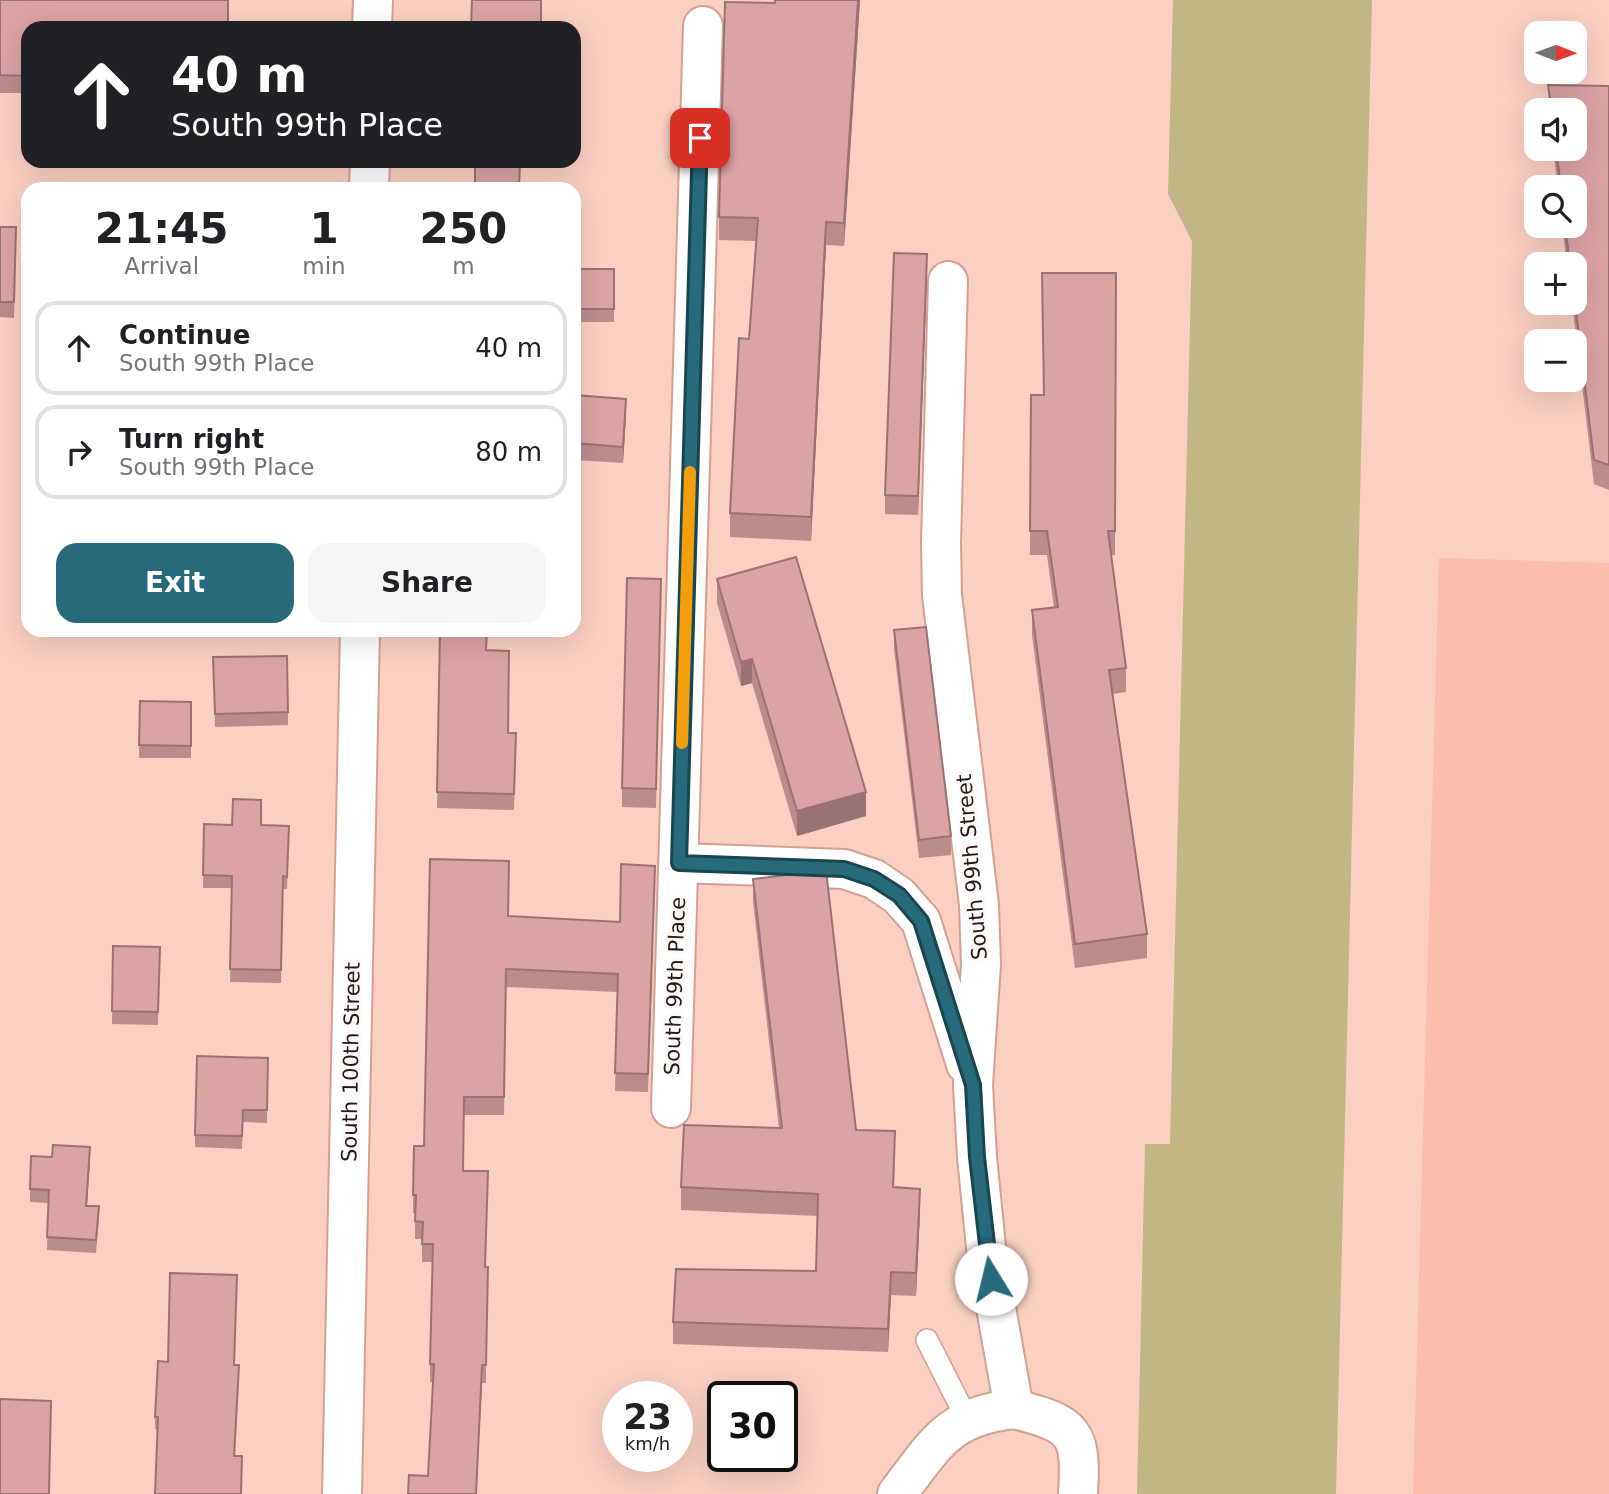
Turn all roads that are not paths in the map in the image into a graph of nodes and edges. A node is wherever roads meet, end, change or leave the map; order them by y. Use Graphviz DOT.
graph roads {
  1 [pos="373,0"];
  2 [pos="372,21"];
  3 [pos="703,26"];
  4 [pos="948,281"];
  5 [pos="360,637"];
  6 [pos="679,863"];
  7 [pos="973,1085"];
  8 [pos="671,1108"];
  9 [pos="928,1340"];
  10 [pos="1014,1409"];
  11 [pos="967,1419"];
  12 [pos="342,1494"];
  13 [pos="897,1494"];
  14 [pos="1078,1494"];
  1 -- 2 [label="street"];
  3 -- 6 [label="street, South 99th Place"];
  4 -- 7 [label="street, South 99th Street"];
  5 -- 12 [label="street, South 100th Street"];
  6 -- 7 [label="street"];
  6 -- 8 [label="street, South 99th Place"];
  7 -- 10 [label="street, South 99th Street"];
  9 -- 11 [label="lane"];
  10 -- 11 [label="street"];
  10 -- 14 [label="street"];
  11 -- 13 [label="street"];
}
